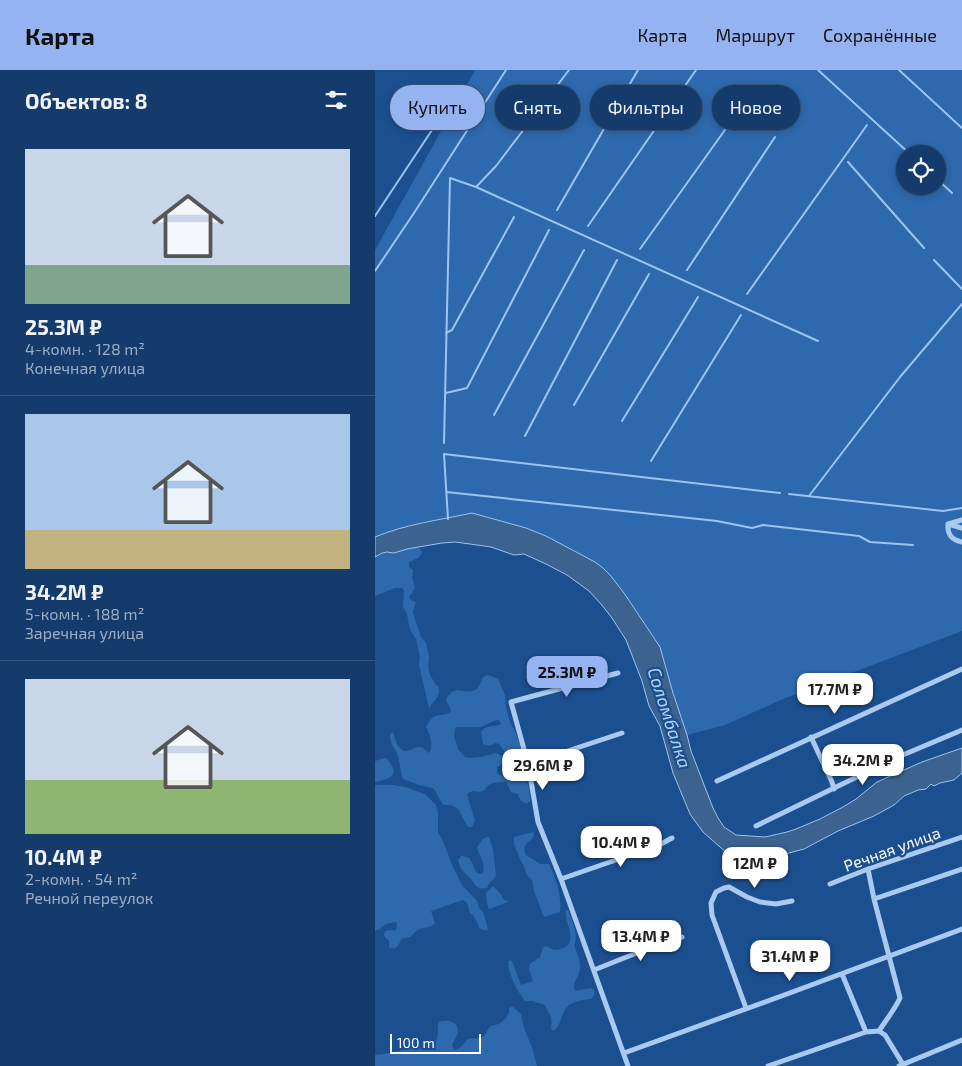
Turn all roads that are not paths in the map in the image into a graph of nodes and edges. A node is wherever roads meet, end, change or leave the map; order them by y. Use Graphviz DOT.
graph roads {
  1 [pos="962,520"];
  2 [pos="948,524"];
  3 [pos="962,528"];
  4 [pos="962,542"];
  5 [pos="962,669"];
  6 [pos="618,673"];
  7 [pos="962,730"];
  8 [pos="622,733"];
  9 [pos="811,737"];
  10 [pos="528,764"];
  11 [pos="717,780"];
  12 [pos="834,789"];
  13 [pos="756,826"];
  14 [pos="962,837"];
  15 [pos="672,838"];
  16 [pos="868,869"];
  17 [pos="962,869"];
  18 [pos="561,878"];
  19 [pos="831,884"];
  20 [pos="874,900"];
  21 [pos="792,901"];
  22 [pos="962,929"];
  23 [pos="682,937"];
  24 [pos="889,956"];
  25 [pos="594,970"];
  26 [pos="842,974"];
  27 [pos="746,1008"];
  28 [pos="879,1031"];
  29 [pos="866,1032"];
  30 [pos="962,1040"];
  31 [pos="624,1053"];
  32 [pos="629,1066"];
  33 [pos="768,1066"];
  34 [pos="902,1066"];
  1 -- 2 [label="street"];
  2 -- 3 [label="street"];
  2 -- 4 [label="street"];
  5 -- 9 [label="street"];
  6 -- 10 [label="street"];
  7 -- 12 [label="street"];
  8 -- 10 [label="street"];
  9 -- 11 [label="street"];
  9 -- 12 [label="street"];
  10 -- 18 [label="street"];
  12 -- 13 [label="street"];
  14 -- 16 [label="street, Речная улица"];
  15 -- 18 [label="street"];
  16 -- 19 [label="street, Речная улица"];
  16 -- 20 [label="street"];
  17 -- 20 [label="street"];
  18 -- 25 [label="street"];
  20 -- 24 [label="street"];
  21 -- 27 [label="street"];
  22 -- 24 [label="street"];
  23 -- 25 [label="street"];
  24 -- 26 [label="street"];
  24 -- 28 [label="street"];
  25 -- 31 [label="street"];
  26 -- 27 [label="street"];
  26 -- 29 [label="street"];
  27 -- 31 [label="street"];
  28 -- 29 [label="street"];
  28 -- 34 [label="street"];
  29 -- 33 [label="street"];
  30 -- 34 [label="street"];
  31 -- 32 [label="street"];
}
